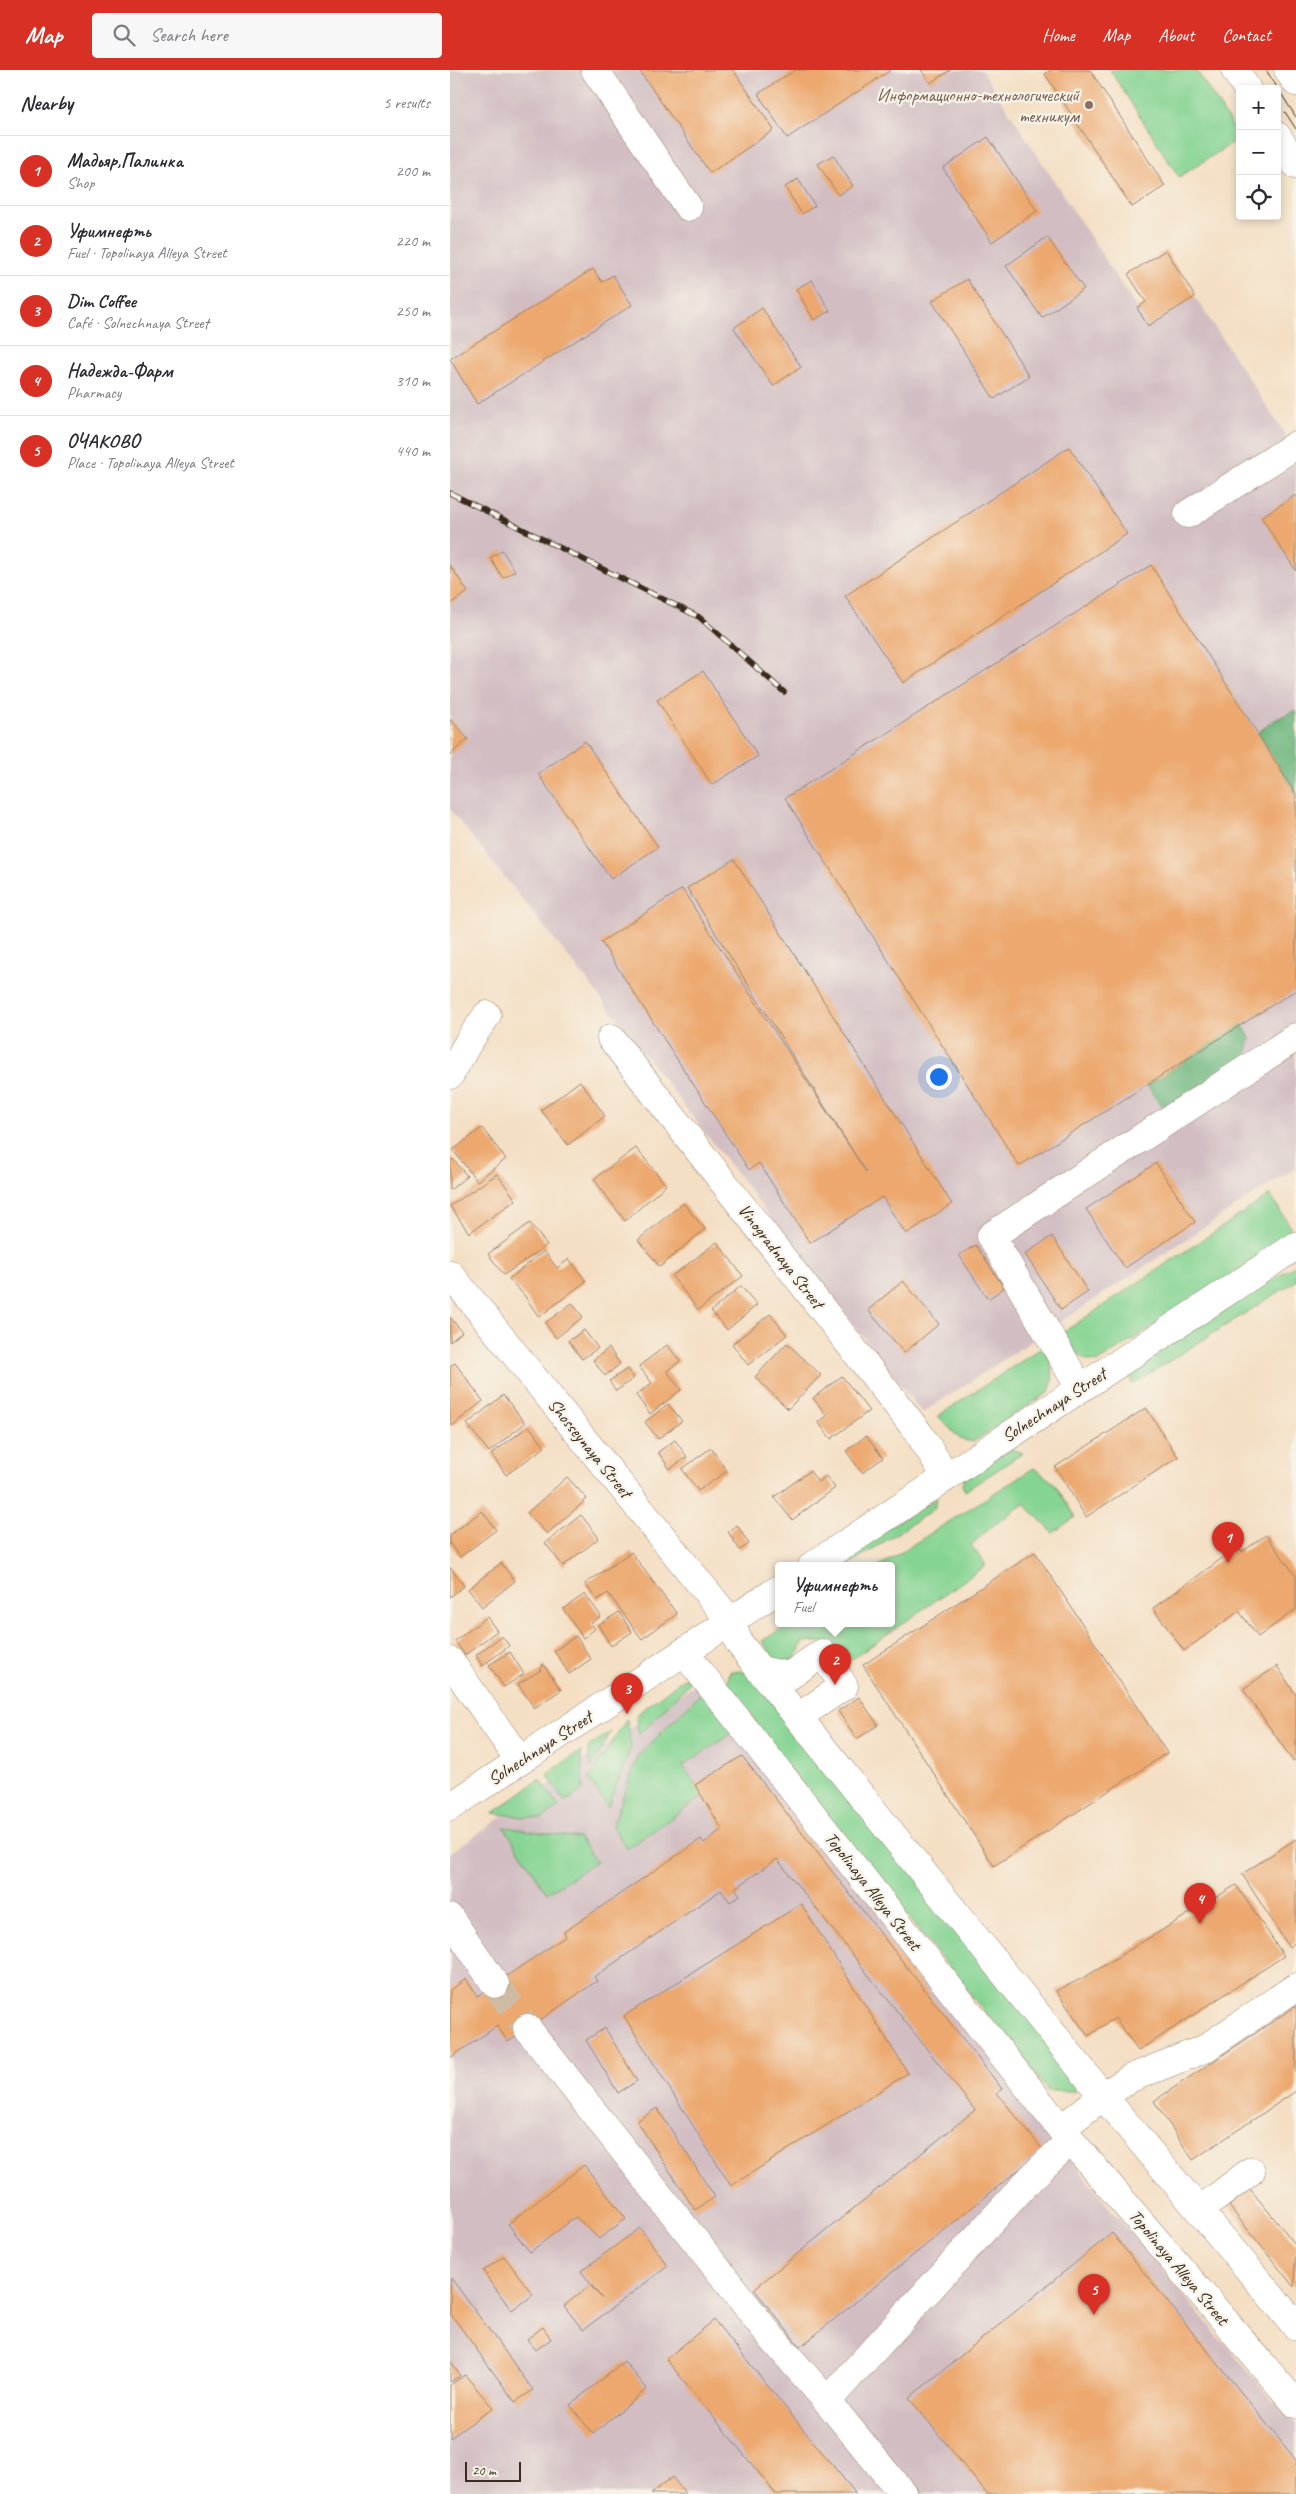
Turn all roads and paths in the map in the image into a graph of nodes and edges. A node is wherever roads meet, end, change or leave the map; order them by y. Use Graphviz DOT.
graph roads {
  1 [pos="595,70"];
  2 [pos="1235,70"];
  3 [pos="1288,70"];
  4 [pos="1296,82"];
  5 [pos="1244,85"];
  6 [pos="1281,142"];
  7 [pos="1296,165"];
  8 [pos="688,207"];
  9 [pos="1296,445"];
  10 [pos="1188,514"];
  11 [pos="487,1015"];
  12 [pos="1296,1037"];
  13 [pos="611,1038"];
  14 [pos="450,1075"];
  15 [pos="1296,1246"];
  16 [pos="450,1274"];
  17 [pos="1080,1388"];
  18 [pos="946,1476"];
  19 [pos="818,1562"];
  20 [pos="775,1592"];
  21 [pos="730,1622"];
  22 [pos="684,1652"];
  23 [pos="450,1661"];
  24 [pos="760,1670"];
  25 [pos="798,1717"];
  26 [pos="520,1761"];
  27 [pos="450,1807"];
  28 [pos="450,1918"];
  29 [pos="495,1984"];
  30 [pos="1296,1987"];
  31 [pos="527,2028"];
  32 [pos="1103,2096"];
  33 [pos="1066,2135"];
  34 [pos="1250,2171"];
  35 [pos="1200,2210"];
  36 [pos="1296,2326"];
  37 [pos="827,2401"];
  38 [pos="1296,2404"];
  39 [pos="903,2494"];
  1 -- 8 [label="street"];
  2 -- 5 [label="street"];
  3 -- 4 [label="street"];
  6 -- 7 [label="street"];
  9 -- 10 [label="street"];
  11 -- 14 [label="street"];
  12 -- 17 [label="street"];
  13 -- 18 [label="street, Vinogradnaya Street"];
  15 -- 17 [label="street, Solnechnaya Street"];
  16 -- 21 [label="street, Shosseynaya Street"];
  17 -- 18 [label="street, Solnechnaya Street"];
  18 -- 19 [label="street, Solnechnaya Street"];
  20 -- 21 [label="street, Solnechnaya Street"];
  21 -- 22 [label="street, Solnechnaya Street"];
  21 -- 24 [label="street"];
  22 -- 26 [label="street, Solnechnaya Street"];
  22 -- 33 [label="street, Topolinaya Alleya Street"];
  23 -- 26 [label="street"];
  24 -- 25 [label="street"];
  24 -- 25 [label="street"];
  25 -- 32 [label="street"];
  26 -- 27 [label="street, Solnechnaya Street"];
  28 -- 29 [label="street"];
  30 -- 32 [label="street"];
  31 -- 37 [label="street"];
  32 -- 33 [label="street"];
  32 -- 35 [label="street"];
  33 -- 37 [label="street"];
  33 -- 38 [label="street, Topolinaya Alleya Street"];
  34 -- 35 [label="street"];
  35 -- 36 [label="street"];
  37 -- 39 [label="street"];
}
